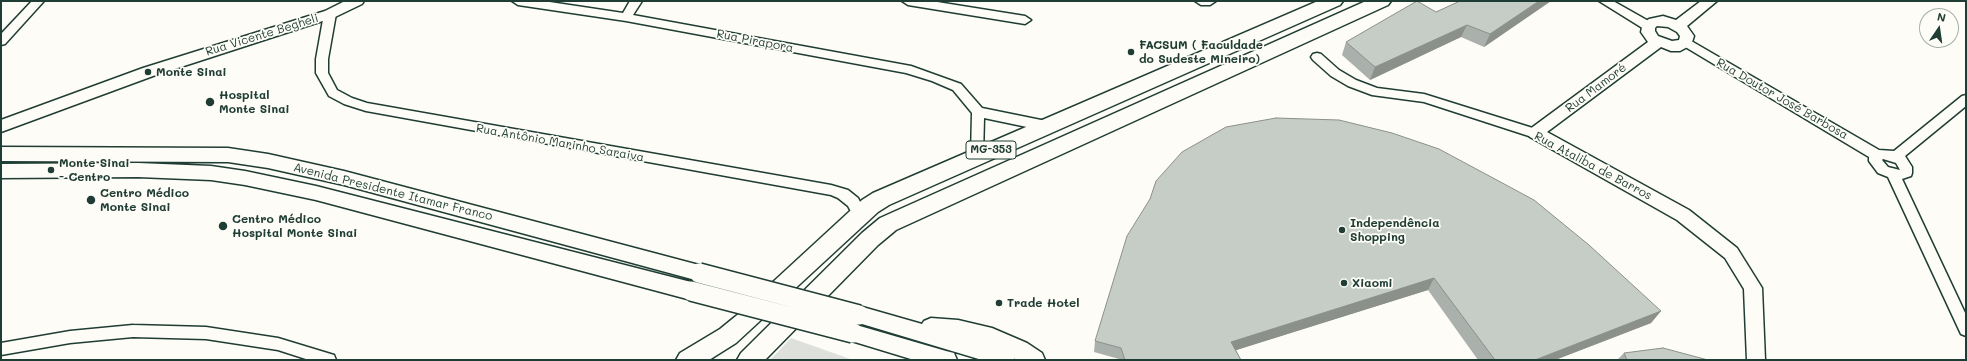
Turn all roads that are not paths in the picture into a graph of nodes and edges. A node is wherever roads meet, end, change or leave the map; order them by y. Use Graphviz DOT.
graph roads {
  1 [pos="38,1"];
  2 [pos="357,1"];
  3 [pos="518,1"];
  4 [pos="636,1"];
  5 [pos="908,1"];
  6 [pos="1201,1"];
  7 [pos="1210,1"];
  8 [pos="1334,1"];
  9 [pos="1382,1"];
  10 [pos="1605,1"];
  11 [pos="1710,1"];
  12 [pos="347,5"];
  13 [pos="330,14"];
  14 [pos="626,17"];
  15 [pos="1025,20"];
  16 [pos="1648,26"];
  17 [pos="1678,26"];
  18 [pos="1,41"];
  19 [pos="1658,42"];
  20 [pos="1686,42"];
  21 [pos="1317,57"];
  22 [pos="1966,99"];
  23 [pos="978,112"];
  24 [pos="30,115"];
  25 [pos="1,120"];
  26 [pos="1,126"];
  27 [pos="1046,126"];
  28 [pos="1535,133"];
  29 [pos="1,154"];
  30 [pos="977,156"];
  31 [pos="1877,156"];
  32 [pos="1896,157"];
  33 [pos="1,171"];
  34 [pos="1894,175"];
  35 [pos="860,215"];
  36 [pos="695,282"];
  37 [pos="856,324"];
  38 [pos="890,324"];
  39 [pos="1966,330"];
  40 [pos="1,349"];
  41 [pos="329,360"];
  42 [pos="688,360"];
  43 [pos="749,360"];
  44 [pos="946,360"];
  45 [pos="1004,360"];
  46 [pos="1034,360"];
  47 [pos="1756,360"];
  1 -- 18 [label="street"];
  2 -- 12 [label="street, Rua Vicente Begheli"];
  3 -- 14 [label="street, Rua Pirapora"];
  4 -- 14 [label="street"];
  5 -- 15 [label="street"];
  6 -- 7 [label="street"];
  8 -- 27 [label="main road, MG-353"];
  9 -- 43 [label="main road, MG-353"];
  10 -- 16 [label="street"];
  11 -- 17 [label="street"];
  12 -- 13 [label="street, Rua Vicente Begheli"];
  13 -- 24 [label="street, Rua Vicente Begheli"];
  13 -- 35 [label="street, Rua Antônio Marinho Saraiva"];
  14 -- 23 [label="street, Rua Pirapora"];
  16 -- 17 [label="street"];
  16 -- 19 [label="street"];
  17 -- 20 [label="street"];
  19 -- 20 [label="street"];
  19 -- 28 [label="street, Rua Mamoré"];
  20 -- 31 [label="street, Rua Doutor José Barbosa"];
  21 -- 28 [label="street, Rua Ataliba de Barros"];
  22 -- 32 [label="street"];
  23 -- 27 [label="street"];
  23 -- 30 [label="street"];
  24 -- 25 [label="street, Rua Vicente Begheli"];
  24 -- 26 [label="street, Rua Vicente Begheli"];
  27 -- 30 [label="main road, MG-353"];
  28 -- 47 [label="street, Rua Ataliba de Barros"];
  29 -- 36 [label="main road, Avenida Presidente Itamar Franco"];
  30 -- 35 [label="main road, MG-353"];
  31 -- 32 [label="street"];
  31 -- 34 [label="street"];
  32 -- 34 [label="street"];
  33 -- 36 [label="main road, Avenida Presidente Itamar Franco"];
  34 -- 39 [label="street"];
  35 -- 42 [label="main road, MG-353"];
  36 -- 37 [label="main road, Avenida Presidente Itamar Franco, bridge"];
  37 -- 38 [label="main road, Avenida Presidente Itamar Franco"];
  37 -- 44 [label="main road, Avenida Presidente Itamar Franco"];
  38 -- 45 [label="main road, Avenida Presidente Itamar Franco"];
  38 -- 46 [label="main road"];
  40 -- 41 [label="street"];
}
